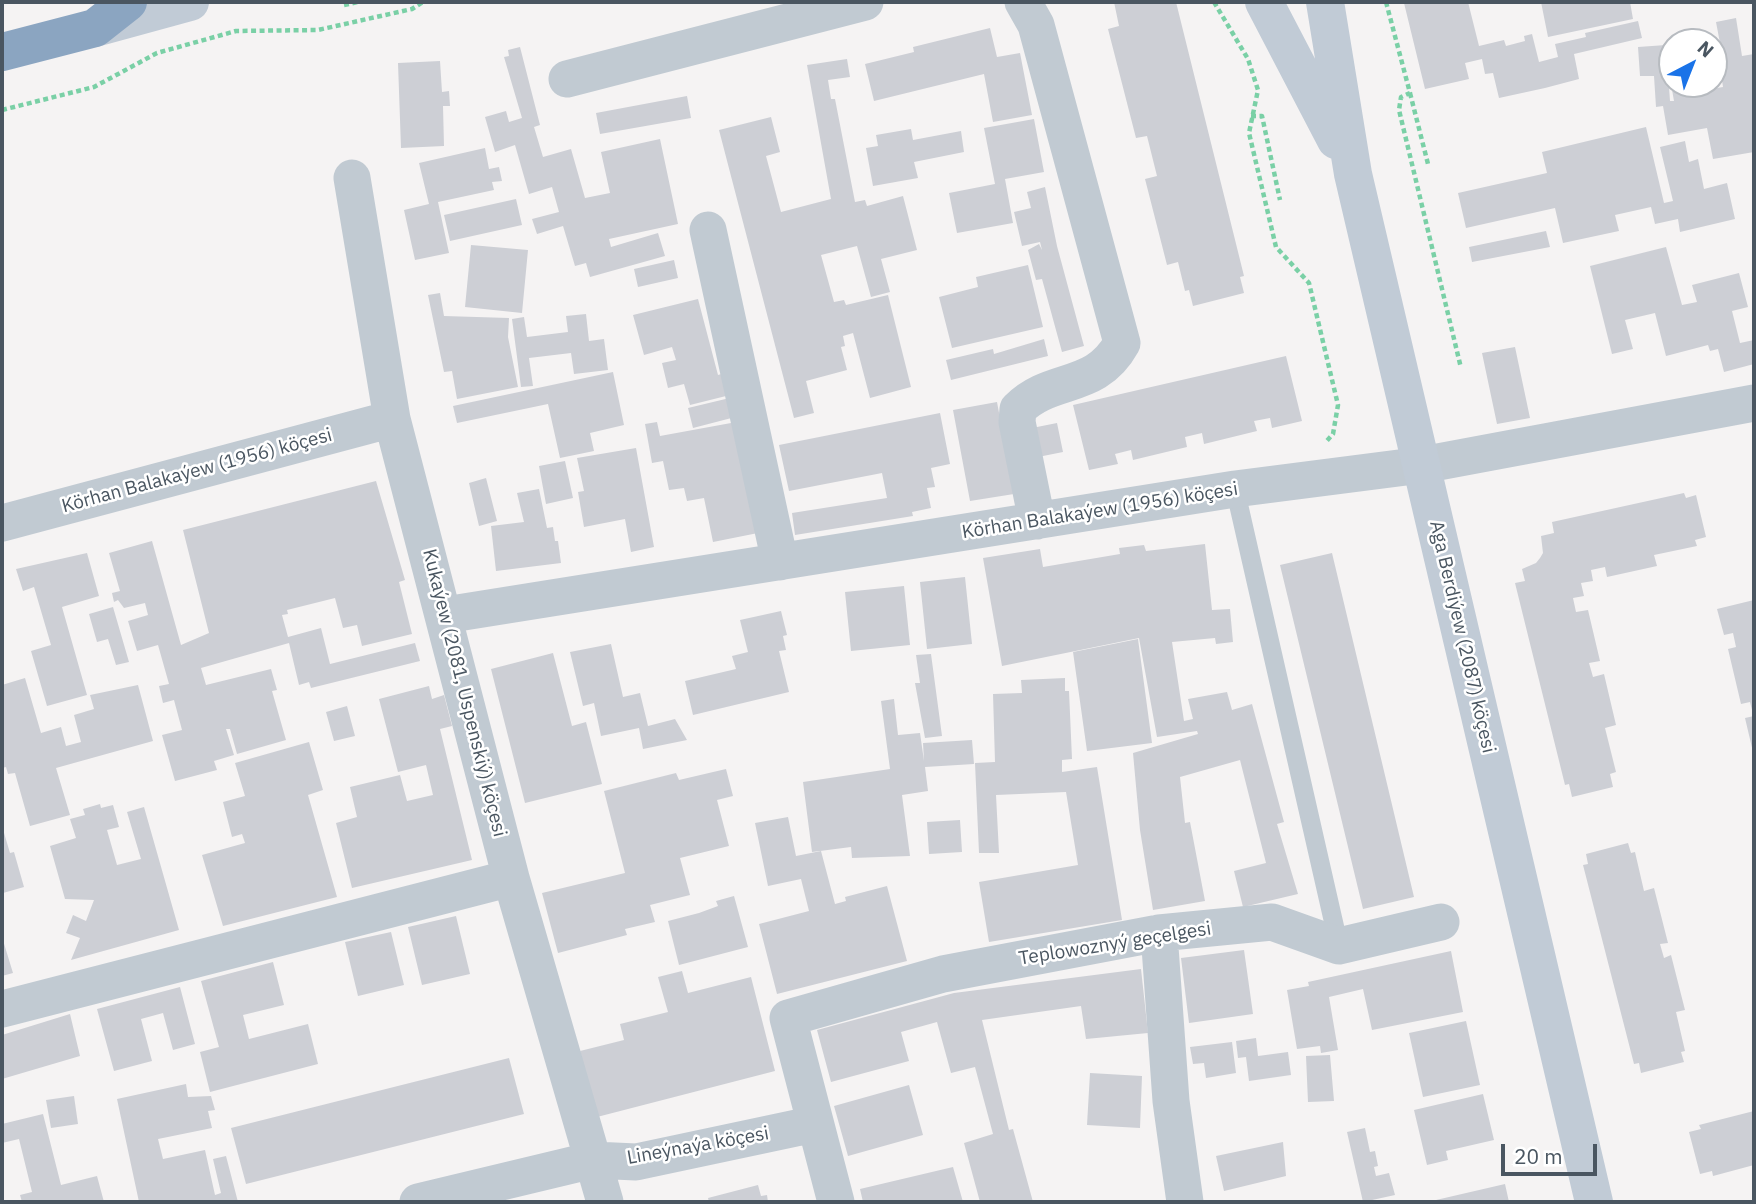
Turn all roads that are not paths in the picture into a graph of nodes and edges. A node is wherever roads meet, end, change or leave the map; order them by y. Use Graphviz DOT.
graph roads {
  1 [pos="128,2"];
  2 [pos="190,2"];
  3 [pos="865,2"];
  4 [pos="1023,2"];
  5 [pos="1265,2"];
  6 [pos="1306,2"];
  7 [pos="1325,2"];
  8 [pos="95,28"];
  9 [pos="2,52"];
  10 [pos="1335,71"];
  11 [pos="567,79"];
  12 [pos="1353,174"];
  13 [pos="352,178"];
  14 [pos="708,230"];
  15 [pos="1754,403"];
  16 [pos="392,419"];
  17 [pos="1422,465"];
  18 [pos="1235,489"];
  19 [pos="1037,521"];
  20 [pos="2,523"];
  21 [pos="780,562"];
  22 [pos="445,615"];
  23 [pos="511,878"];
  24 [pos="1441,922"];
  25 [pos="1158,933"];
  26 [pos="1339,946"];
  27 [pos="2,1009"];
  28 [pos="815,1124"];
  29 [pos="593,1160"];
  30 [pos="431,1201"];
  31 [pos="605,1202"];
  32 [pos="836,1202"];
  33 [pos="1185,1202"];
  34 [pos="1594,1202"];
  1 -- 8 [label="highway"];
  2 -- 8 [label="street"];
  3 -- 11 [label="street"];
  4 -- 19 [label="street"];
  5 -- 12 [label="street"];
  6 -- 10 [label="street, Aga Berdiýew (2087) köçesi"];
  7 -- 10 [label="street, Aga Berdiýew (2087) köçesi"];
  8 -- 9 [label="highway"];
  10 -- 12 [label="street, Aga Berdiýew (2087) köçesi"];
  12 -- 17 [label="street, Aga Berdiýew (2087) köçesi"];
  13 -- 16 [label="street, Kukaýew (2081, Uspenskiý) köçesi"];
  14 -- 21 [label="street"];
  15 -- 17 [label="street, Körhan Balakaýew (1956) köçesi"];
  16 -- 20 [label="street, Körhan Balakaýew (1956) köçesi"];
  16 -- 22 [label="street, Kukaýew (2081, Uspenskiý) köçesi"];
  17 -- 18 [label="street, Körhan Balakaýew (1956) köçesi"];
  17 -- 34 [label="street, Aga Berdiýew (2087) köçesi"];
  18 -- 19 [label="street, Körhan Balakaýew (1956) köçesi"];
  18 -- 26 [label="lane"];
  19 -- 21 [label="street, Körhan Balakaýew (1956) köçesi"];
  21 -- 22 [label="street, Körhan Balakaýew (1956) köçesi"];
  22 -- 23 [label="street, Kukaýew (2081, Uspenskiý) köçesi"];
  23 -- 27 [label="street"];
  23 -- 29 [label="street, Kukaýew (2081, Uspenskiý) köçesi"];
  24 -- 26 [label="street"];
  25 -- 26 [label="street, Teplowoznyý geçelgesi"];
  25 -- 28 [label="street, Teplowoznyý geçelgesi"];
  25 -- 33 [label="street"];
  28 -- 29 [label="street, Lineýnaýa köçesi"];
  28 -- 32 [label="street"];
  29 -- 30 [label="street, Lineýnaýa köçesi"];
  29 -- 31 [label="street, Kukaýew (2081, Uspenskiý) köçesi"];
}
